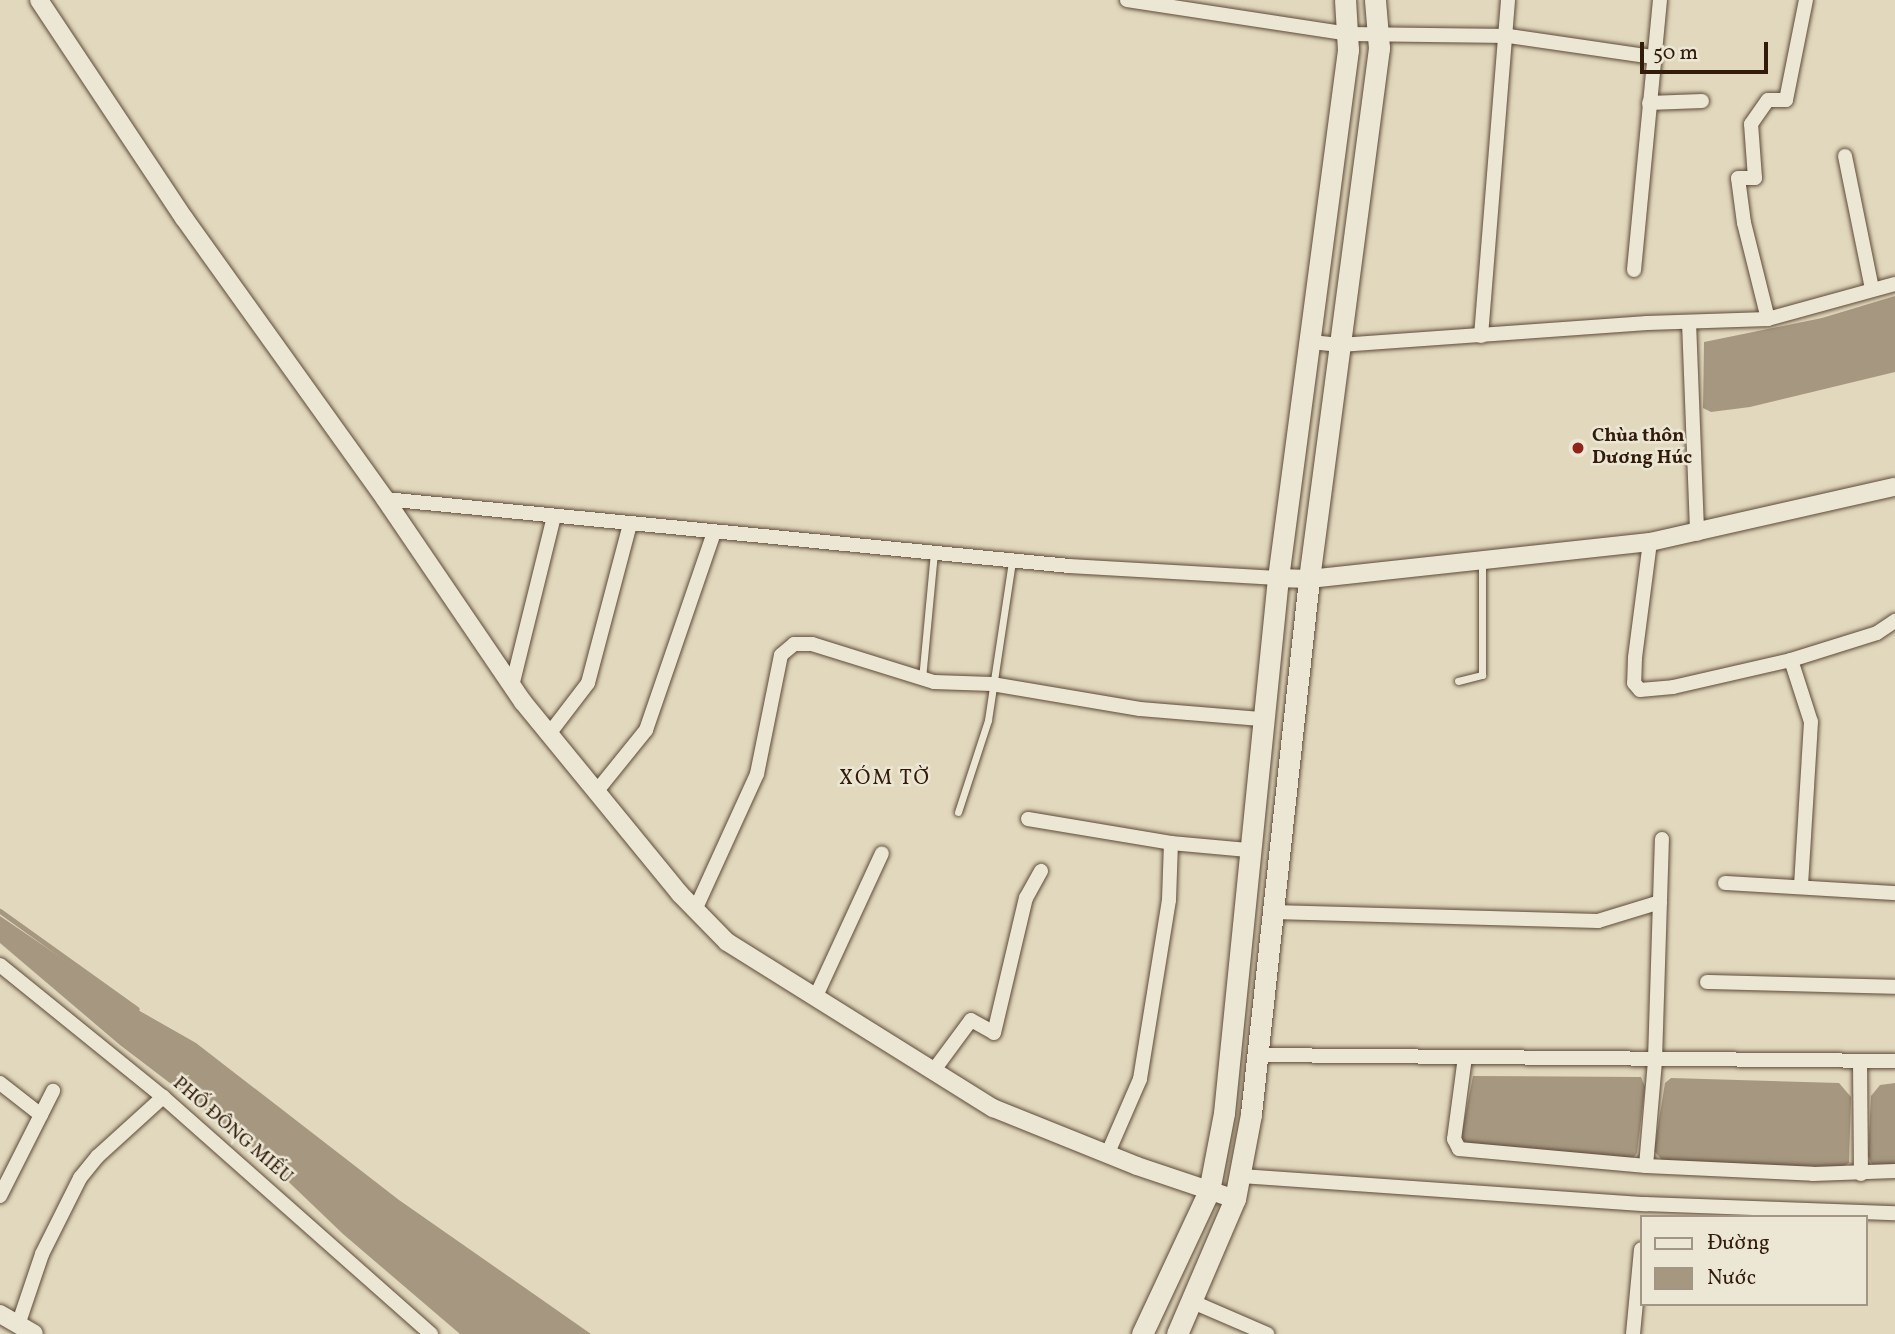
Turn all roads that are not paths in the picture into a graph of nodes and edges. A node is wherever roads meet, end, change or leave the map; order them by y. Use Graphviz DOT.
graph roads {
  1 [pos="39,0"];
  2 [pos="1127,0"];
  3 [pos="1345,0"];
  4 [pos="1375,0"];
  5 [pos="1508,0"];
  6 [pos="1660,0"];
  7 [pos="1806,0"];
  8 [pos="1212,7"];
  9 [pos="1348,34"];
  10 [pos="1509,36"];
  11 [pos="1379,37"];
  12 [pos="1653,57"];
  13 [pos="1702,101"];
  14 [pos="1649,103"];
  15 [pos="1845,156"];
  16 [pos="1634,270"];
  17 [pos="1895,284"];
  18 [pos="1872,289"];
  19 [pos="1768,319"];
  20 [pos="1689,322"];
  21 [pos="1481,337"];
  22 [pos="1311,342"];
  23 [pos="1340,345"];
  24 [pos="1895,487"];
  25 [pos="385,499"];
  26 [pos="554,516"];
  27 [pos="629,524"];
  28 [pos="713,532"];
  29 [pos="1697,534"];
  30 [pos="1650,542"];
  31 [pos="934,553"];
  32 [pos="1482,559"];
  33 [pos="1012,561"];
  34 [pos="1278,578"];
  35 [pos="1309,579"];
  36 [pos="1895,621"];
  37 [pos="1791,660"];
  38 [pos="922,680"];
  39 [pos="1458,681"];
  40 [pos="992,684"];
  41 [pos="512,686"];
  42 [pos="1262,719"];
  43 [pos="549,734"];
  44 [pos="596,792"];
  45 [pos="958,812"];
  46 [pos="1028,819"];
  47 [pos="1662,839"];
  48 [pos="1171,843"];
  49 [pos="1248,849"];
  50 [pos="883,853"];
  51 [pos="1041,871"];
  52 [pos="1725,883"];
  53 [pos="1801,887"];
  54 [pos="1895,893"];
  55 [pos="1660,902"];
  56 [pos="695,910"];
  57 [pos="1273,912"];
  58 [pos="0,965"];
  59 [pos="1707,982"];
  60 [pos="1895,987"];
  61 [pos="817,996"];
  62 [pos="1258,1055"];
  63 [pos="1465,1057"];
  64 [pos="1655,1060"];
  65 [pos="1860,1060"];
  66 [pos="1895,1061"];
  67 [pos="934,1070"];
  68 [pos="0,1083"];
  69 [pos="53,1091"];
  70 [pos="163,1097"];
  71 [pos="41,1115"];
  72 [pos="1107,1154"];
  73 [pos="1646,1166"];
  74 [pos="1895,1171"];
  75 [pos="1861,1174"];
  76 [pos="1241,1176"];
  77 [pos="1209,1191"];
  78 [pos="0,1196"];
  79 [pos="1235,1199"];
  80 [pos="1644,1210"];
  81 [pos="1895,1213"];
  82 [pos="1640,1260"];
  83 [pos="1193,1302"];
  84 [pos="0,1314"];
  85 [pos="18,1325"];
  86 [pos="34,1334"];
  87 [pos="431,1334"];
  88 [pos="1142,1334"];
  89 [pos="1177,1334"];
  90 [pos="1267,1334"];
  91 [pos="1633,1334"];
  1 -- 25 [label="street"];
  2 -- 8 [label="street"];
  3 -- 9 [label="main road"];
  4 -- 11 [label="main road"];
  5 -- 10 [label="street"];
  6 -- 12 [label="street"];
  7 -- 19 [label="street"];
  8 -- 9 [label="street"];
  9 -- 11 [label="street"];
  9 -- 22 [label="main road"];
  10 -- 11 [label="street"];
  10 -- 12 [label="street"];
  10 -- 21 [label="street"];
  11 -- 23 [label="main road"];
  12 -- 14 [label="street"];
  13 -- 14 [label="street"];
  14 -- 16 [label="street"];
  15 -- 18 [label="street"];
  17 -- 18 [label="street"];
  18 -- 19 [label="street"];
  19 -- 20 [label="street"];
  20 -- 21 [label="street"];
  20 -- 29 [label="street"];
  21 -- 23 [label="street"];
  22 -- 23 [label="street"];
  22 -- 34 [label="main road"];
  23 -- 35 [label="main road"];
  24 -- 29 [label="street"];
  25 -- 26 [label="street"];
  25 -- 41 [label="street"];
  26 -- 27 [label="street"];
  26 -- 41 [label="street"];
  27 -- 28 [label="street"];
  27 -- 43 [label="street"];
  28 -- 31 [label="street"];
  28 -- 44 [label="street"];
  29 -- 30 [label="street"];
  30 -- 32 [label="street"];
  30 -- 37 [label="street"];
  31 -- 33 [label="street"];
  31 -- 38 [label="lane"];
  32 -- 35 [label="street"];
  32 -- 39 [label="lane"];
  33 -- 34 [label="street"];
  33 -- 40 [label="lane"];
  34 -- 35 [label="street"];
  34 -- 42 [label="main road"];
  35 -- 57 [label="main road"];
  36 -- 37 [label="street"];
  37 -- 53 [label="street"];
  38 -- 40 [label="street"];
  38 -- 56 [label="street"];
  40 -- 42 [label="street"];
  40 -- 45 [label="lane"];
  41 -- 43 [label="street"];
  42 -- 49 [label="main road"];
  43 -- 44 [label="street"];
  44 -- 56 [label="street"];
  46 -- 48 [label="street"];
  47 -- 55 [label="street"];
  48 -- 49 [label="street"];
  48 -- 72 [label="street"];
  49 -- 77 [label="main road"];
  50 -- 61 [label="street"];
  51 -- 67 [label="street"];
  52 -- 53 [label="street"];
  53 -- 54 [label="street"];
  55 -- 57 [label="street"];
  55 -- 64 [label="street"];
  56 -- 61 [label="street"];
  57 -- 62 [label="main road"];
  58 -- 70 [label="street, PHỐ ĐÔNG MIẾU"];
  59 -- 60 [label="street"];
  61 -- 67 [label="street"];
  62 -- 63 [label="street"];
  62 -- 76 [label="main road"];
  63 -- 64 [label="street"];
  63 -- 73 [label="street"];
  64 -- 65 [label="street"];
  64 -- 73 [label="street"];
  65 -- 66 [label="street"];
  65 -- 75 [label="street"];
  67 -- 72 [label="street"];
  68 -- 71 [label="street"];
  69 -- 71 [label="street"];
  70 -- 85 [label="street"];
  70 -- 87 [label="street, PHỐ ĐÔNG MIẾU"];
  71 -- 78 [label="street"];
  72 -- 77 [label="street"];
  73 -- 75 [label="street"];
  74 -- 75 [label="street"];
  76 -- 79 [label="main road"];
  76 -- 80 [label="street"];
  77 -- 79 [label="street"];
  77 -- 88 [label="main road"];
  79 -- 83 [label="main road"];
  80 -- 81 [label="street"];
  82 -- 91 [label="street"];
  83 -- 89 [label="main road"];
  83 -- 90 [label="street"];
  84 -- 85 [label="street"];
  85 -- 86 [label="street"];
}
